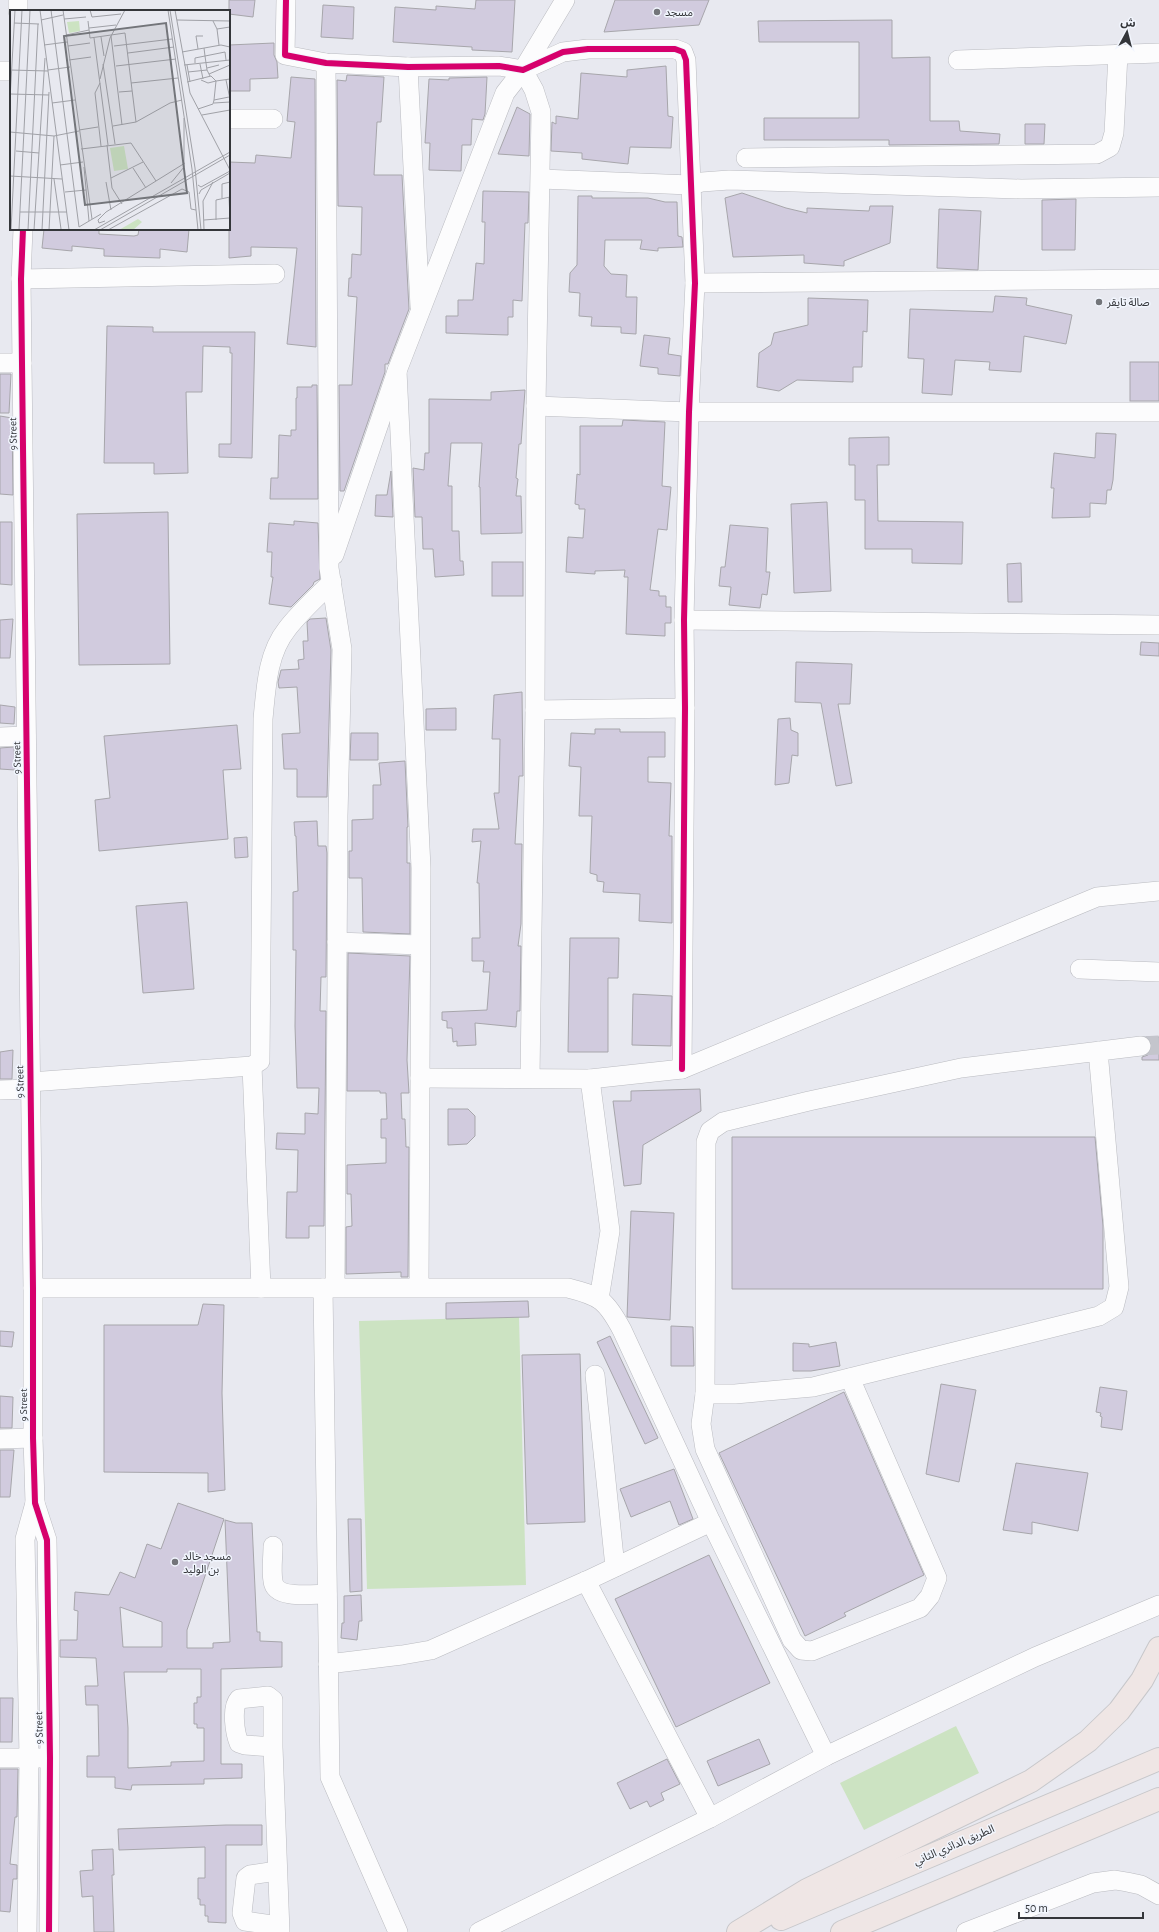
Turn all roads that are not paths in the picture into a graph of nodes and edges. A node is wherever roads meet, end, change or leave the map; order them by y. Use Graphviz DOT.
graph roads {
  1 [pos="286,0"];
  2 [pos="565,0"];
  3 [pos="1159,53"];
  4 [pos="1118,54"];
  5 [pos="958,60"];
  6 [pos="326,63"];
  7 [pos="408,67"];
  8 [pos="523,70"];
  9 [pos="230,119"];
  10 [pos="272,119"];
  11 [pos="746,158"];
  12 [pos="541,179"];
  13 [pos="690,185"];
  14 [pos="1159,187"];
  15 [pos="23,230"];
  16 [pos="275,274"];
  17 [pos="21,279"];
  18 [pos="1159,279"];
  19 [pos="695,283"];
  20 [pos="420,314"];
  21 [pos="0,363"];
  22 [pos="22,363"];
  23 [pos="397,371"];
  24 [pos="536,406"];
  25 [pos="689,412"];
  26 [pos="1159,412"];
  27 [pos="330,575"];
  28 [pos="684,620"];
  29 [pos="1159,625"];
  30 [pos="685,708"];
  31 [pos="535,710"];
  32 [pos="0,736"];
  33 [pos="26,736"];
  34 [pos="1159,891"];
  35 [pos="337,942"];
  36 [pos="420,945"];
  37 [pos="1080,969"];
  38 [pos="1159,972"];
  39 [pos="1141,1046"];
  40 [pos="1098,1051"];
  41 [pos="252,1066"];
  42 [pos="682,1069"];
  43 [pos="420,1078"];
  44 [pos="530,1078"];
  45 [pos="590,1079"];
  46 [pos="30,1085"];
  47 [pos="0,1090"];
  48 [pos="329,1287"];
  49 [pos="419,1287"];
  50 [pos="33,1288"];
  51 [pos="261,1288"];
  52 [pos="599,1299"];
  53 [pos="595,1375"];
  54 [pos="850,1378"];
  55 [pos="705,1394"];
  56 [pos="33,1438"];
  57 [pos="0,1439"];
  58 [pos="35,1503"];
  59 [pos="712,1522"];
  60 [pos="273,1546"];
  61 [pos="615,1568"];
  62 [pos="586,1581"];
  63 [pos="327,1594"];
  64 [pos="1159,1605"];
  65 [pos="1159,1648"];
  66 [pos="328,1664"];
  67 [pos="273,1747"];
  68 [pos="826,1756"];
  69 [pos="0,1758"];
  70 [pos="29,1758"];
  71 [pos="50,1758"];
  72 [pos="1159,1759"];
  73 [pos="1159,1799"];
  74 [pos="710,1818"];
  75 [pos="277,1871"];
  76 [pos="1159,1895"];
  77 [pos="280,1929"];
  78 [pos="26,1932"];
  79 [pos="49,1932"];
  80 [pos="398,1932"];
  81 [pos="479,1932"];
  82 [pos="738,1932"];
  83 [pos="750,1932"];
  84 [pos="842,1932"];
  85 [pos="966,1932"];
  1 -- 6 [label="street"];
  2 -- 8 [label="street"];
  3 -- 4 [label="street"];
  4 -- 5 [label="street"];
  4 -- 11 [label="street"];
  6 -- 7 [label="street"];
  6 -- 27 [label="street"];
  7 -- 8 [label="street"];
  7 -- 20 [label="street"];
  8 -- 12 [label="street"];
  8 -- 13 [label="street"];
  8 -- 20 [label="street"];
  9 -- 10 [label="street"];
  12 -- 13 [label="street"];
  12 -- 24 [label="street"];
  13 -- 14 [label="street"];
  13 -- 19 [label="street"];
  15 -- 17 [label="street, 9 Street"];
  16 -- 17 [label="street"];
  17 -- 22 [label="street, 9 Street"];
  18 -- 19 [label="street"];
  19 -- 25 [label="street"];
  20 -- 23 [label="street"];
  21 -- 22 [label="street"];
  22 -- 33 [label="street, 9 Street"];
  23 -- 27 [label="street"];
  23 -- 36 [label="street"];
  24 -- 25 [label="street"];
  24 -- 31 [label="street"];
  25 -- 26 [label="street"];
  25 -- 28 [label="street"];
  27 -- 35 [label="street"];
  27 -- 41 [label="street"];
  28 -- 29 [label="street"];
  28 -- 30 [label="street"];
  30 -- 31 [label="street"];
  30 -- 42 [label="street"];
  31 -- 44 [label="street"];
  32 -- 33 [label="street"];
  33 -- 46 [label="street, 9 Street"];
  34 -- 42 [label="street"];
  35 -- 36 [label="street"];
  35 -- 48 [label="street"];
  36 -- 43 [label="street"];
  37 -- 38 [label="street"];
  39 -- 40 [label="street"];
  40 -- 54 [label="street"];
  40 -- 55 [label="street"];
  41 -- 46 [label="street"];
  41 -- 51 [label="street"];
  42 -- 45 [label="street"];
  43 -- 44 [label="street"];
  43 -- 49 [label="street"];
  44 -- 45 [label="street"];
  45 -- 52 [label="street"];
  46 -- 47 [label="street"];
  46 -- 50 [label="street, 9 Street"];
  48 -- 49 [label="street"];
  48 -- 51 [label="street"];
  48 -- 63 [label="street"];
  49 -- 52 [label="street"];
  50 -- 51 [label="street"];
  50 -- 56 [label="street, 9 Street"];
  52 -- 59 [label="street"];
  53 -- 61 [label="street"];
  54 -- 55 [label="street"];
  54 -- 55 [label="street"];
  56 -- 57 [label="street"];
  56 -- 58 [label="street, 9 Street"];
  58 -- 70 [label="street, 9 Street"];
  58 -- 71 [label="street, 9 Street"];
  59 -- 61 [label="street"];
  59 -- 68 [label="street"];
  60 -- 63 [label="street"];
  61 -- 62 [label="street"];
  62 -- 66 [label="street"];
  62 -- 74 [label="street"];
  63 -- 66 [label="street"];
  64 -- 68 [label="street"];
  65 -- 82 [label="highway"];
  66 -- 80 [label="street"];
  67 -- 75 [label="street"];
  68 -- 74 [label="street"];
  69 -- 70 [label="street"];
  70 -- 71 [label="street"];
  70 -- 78 [label="street, 9 Street"];
  71 -- 79 [label="street, 9 Street"];
  72 -- 83 [label="highway, الطريق الدائري الثاني"];
  73 -- 84 [label="highway"];
  74 -- 81 [label="street"];
  75 -- 77 [label="street"];
  75 -- 77 [label="street"];
  76 -- 85 [label="street"];
}
